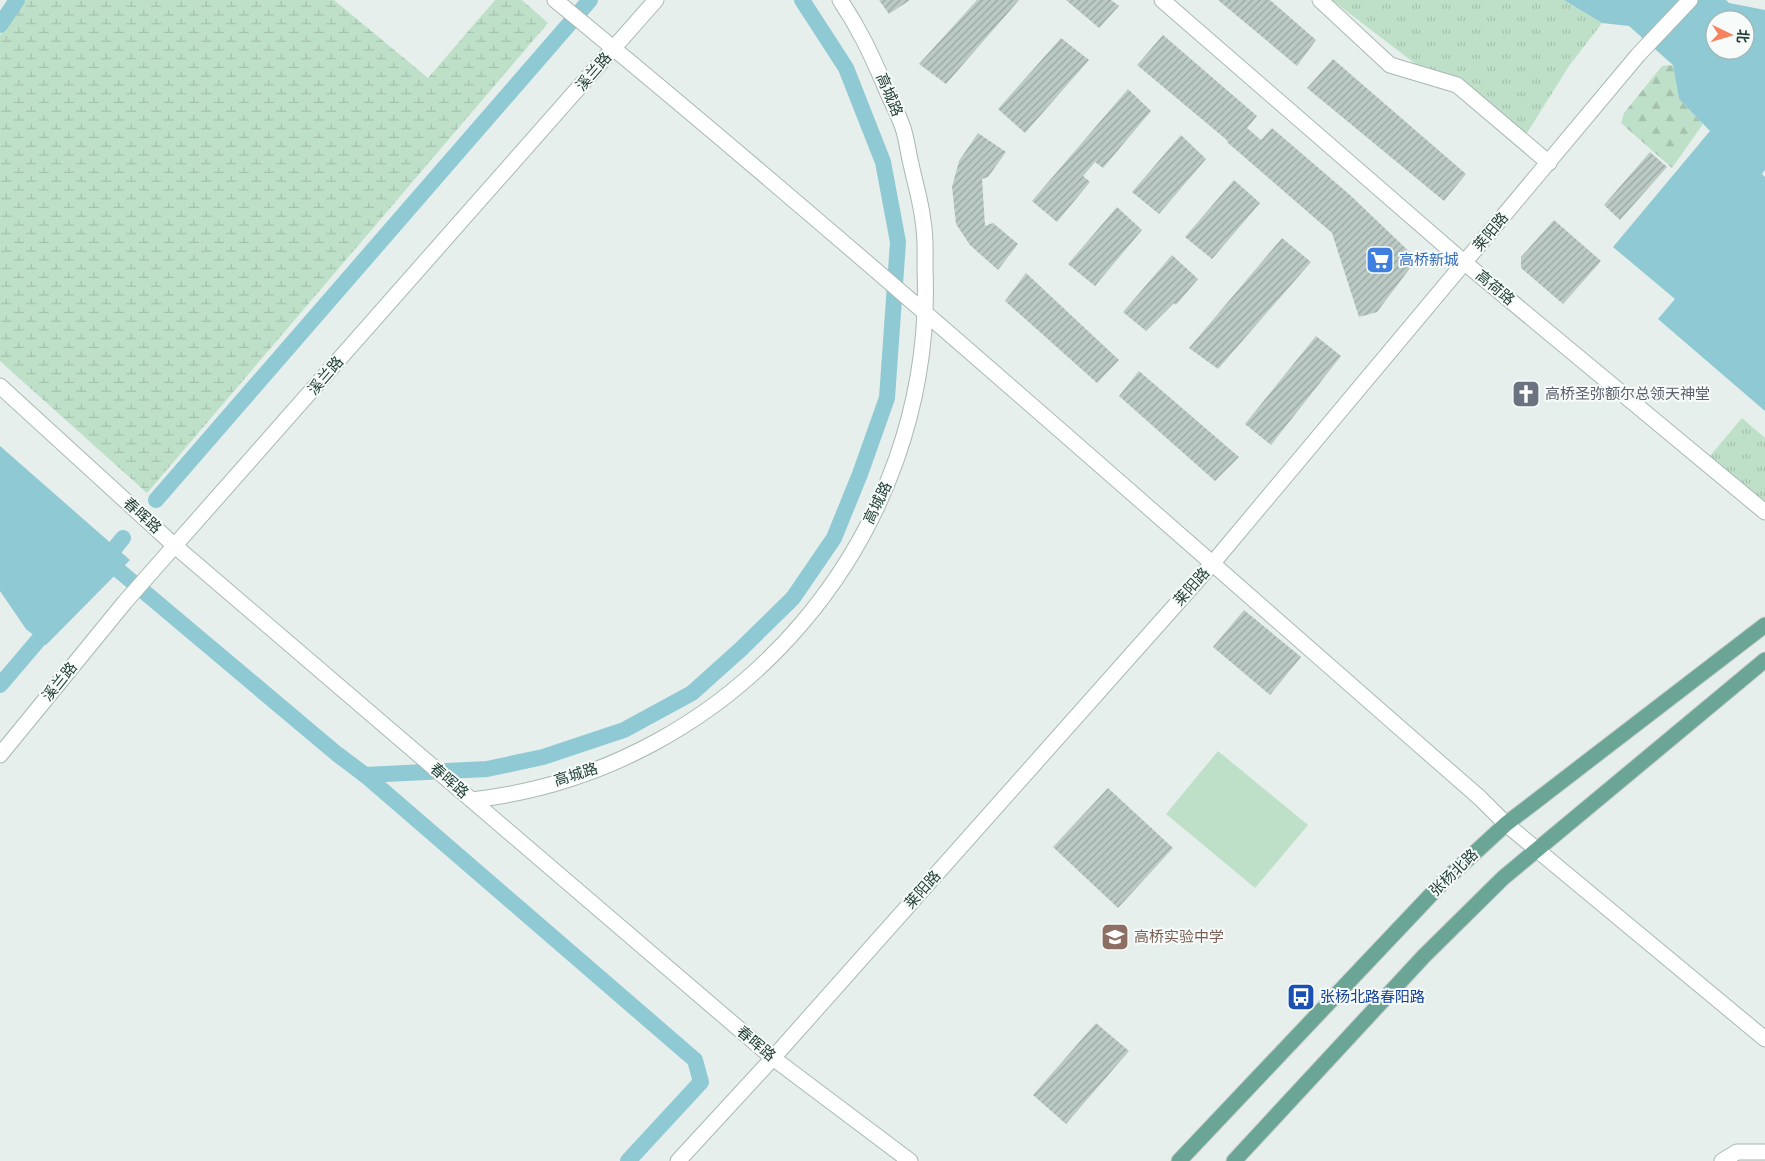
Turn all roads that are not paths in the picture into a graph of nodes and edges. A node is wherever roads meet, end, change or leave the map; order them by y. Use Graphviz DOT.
graph roads {
  1 [pos="555,0"];
  2 [pos="656,0"];
  3 [pos="840,0"];
  4 [pos="1162,0"];
  5 [pos="1320,0"];
  6 [pos="1690,0"];
  7 [pos="615,48"];
  8 [pos="1548,163"];
  9 [pos="1465,263"];
  10 [pos="926,316"];
  11 [pos="0,386"];
  12 [pos="1765,512"];
  13 [pos="176,546"];
  14 [pos="1212,564"];
  15 [pos="1765,625"];
  16 [pos="1765,660"];
  17 [pos="0,755"];
  18 [pos="472,800"];
  19 [pos="1506,824"];
  20 [pos="1537,850"];
  21 [pos="1765,1039"];
  22 [pos="773,1058"];
  23 [pos="1765,1152"];
  24 [pos="678,1161"];
  25 [pos="910,1161"];
  26 [pos="1179,1161"];
  27 [pos="1234,1161"];
  28 [pos="1722,1161"];
  1 -- 7 [label="street"];
  2 -- 7 [label="street, 溪兰路"];
  3 -- 10 [label="street, 高城路"];
  4 -- 9 [label="street, 高荷路"];
  5 -- 8 [label="street"];
  6 -- 8 [label="street, 莱阳路"];
  7 -- 10 [label="street"];
  7 -- 13 [label="street, 溪兰路"];
  8 -- 9 [label="street, 莱阳路"];
  9 -- 12 [label="street, 高荷路"];
  9 -- 14 [label="street, 莱阳路"];
  10 -- 14 [label="street"];
  10 -- 18 [label="street, 高城路"];
  11 -- 13 [label="street, 春晖路"];
  13 -- 17 [label="street, 溪兰路"];
  13 -- 18 [label="street, 春晖路"];
  14 -- 19 [label="street"];
  14 -- 22 [label="street, 莱阳路"];
  15 -- 19 [label="main road, 张杨北路"];
  16 -- 20 [label="main road"];
  18 -- 22 [label="street, 春晖路"];
  19 -- 20 [label="street"];
  19 -- 26 [label="main road, 张杨北路"];
  20 -- 21 [label="street"];
  20 -- 27 [label="main road"];
  22 -- 24 [label="street, 莱阳路"];
  22 -- 25 [label="street, 春晖路"];
  23 -- 28 [label="street"];
}
